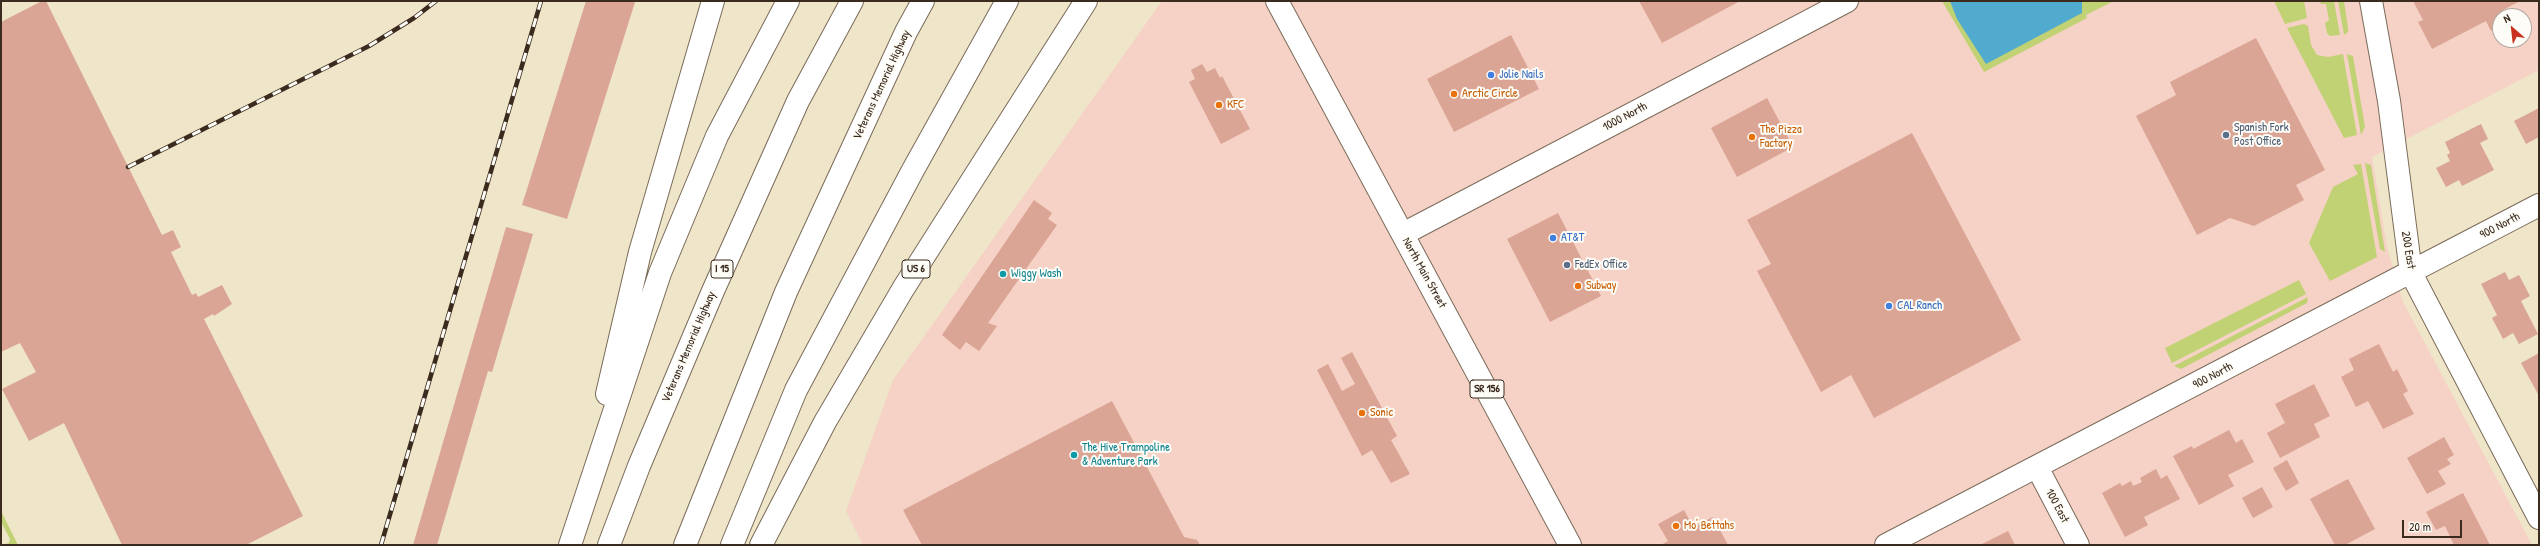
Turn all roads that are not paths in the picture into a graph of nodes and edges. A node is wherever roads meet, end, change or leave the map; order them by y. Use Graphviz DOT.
graph roads {
  1 [pos="713,1"];
  2 [pos="788,1"];
  3 [pos="852,1"];
  4 [pos="923,1"];
  5 [pos="1007,1"];
  6 [pos="1086,1"];
  7 [pos="1277,1"];
  8 [pos="1847,1"];
  9 [pos="2371,1"];
  10 [pos="2539,205"];
  11 [pos="1403,234"];
  12 [pos="2411,273"];
  13 [pos="2037,468"];
  14 [pos="2539,518"];
  15 [pos="573,538"];
  16 [pos="609,545"];
  17 [pos="685,545"];
  18 [pos="732,545"];
  19 [pos="761,545"];
  20 [pos="1570,545"];
  21 [pos="1886,545"];
  22 [pos="2078,545"];
  1 -- 15 [label="main road"];
  2 -- 15 [label="main road"];
  3 -- 16 [label="main road, Veterans Memorial Highway / I 15"];
  4 -- 17 [label="main road, Veterans Memorial Highway"];
  5 -- 18 [label="main road"];
  6 -- 19 [label="main road, US 6"];
  7 -- 11 [label="main road, North Main Street / SR 156"];
  8 -- 11 [label="main road, 1000 North"];
  9 -- 12 [label="main road, 200 East"];
  10 -- 12 [label="main road, 900 North"];
  11 -- 20 [label="main road, North Main Street / SR 156"];
  12 -- 13 [label="main road, 900 North"];
  12 -- 14 [label="main road, 200 East"];
  13 -- 21 [label="main road, 900 North"];
  13 -- 22 [label="main road, 100 East"];
}
